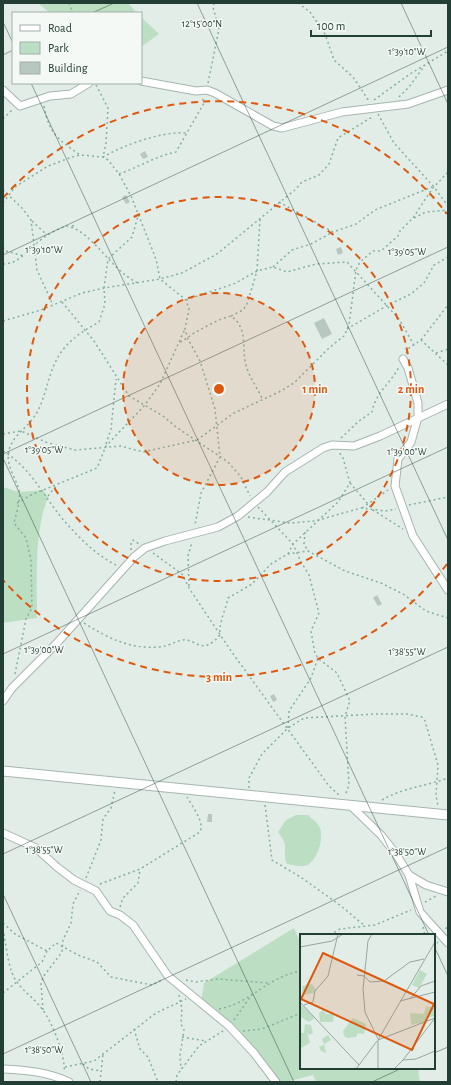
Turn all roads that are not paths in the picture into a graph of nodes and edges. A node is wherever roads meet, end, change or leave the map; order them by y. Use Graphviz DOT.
graph roads {
  1 [pos="142,81"];
  2 [pos="87,84"];
  3 [pos="3,90"];
  4 [pos="448,90"];
  5 [pos="402,359"];
  6 [pos="448,404"];
  7 [pos="418,417"];
  8 [pos="448,590"];
  9 [pos="3,701"];
  10 [pos="3,771"];
  11 [pos="350,805"];
  12 [pos="444,814"];
  13 [pos="3,833"];
  14 [pos="409,875"];
  15 [pos="447,892"];
  16 [pos="448,943"];
  17 [pos="3,1069"];
  18 [pos="66,1080"];
  19 [pos="276,1082"];
  1 -- 4 [label="street"];
  2 -- 3 [label="street"];
  5 -- 7 [label="street"];
  6 -- 7 [label="street"];
  7 -- 8 [label="street"];
  7 -- 9 [label="street"];
  10 -- 11 [label="street"];
  11 -- 12 [label="street"];
  11 -- 14 [label="street"];
  13 -- 19 [label="street"];
  14 -- 15 [label="street"];
  14 -- 16 [label="street"];
  17 -- 18 [label="street"];
}
